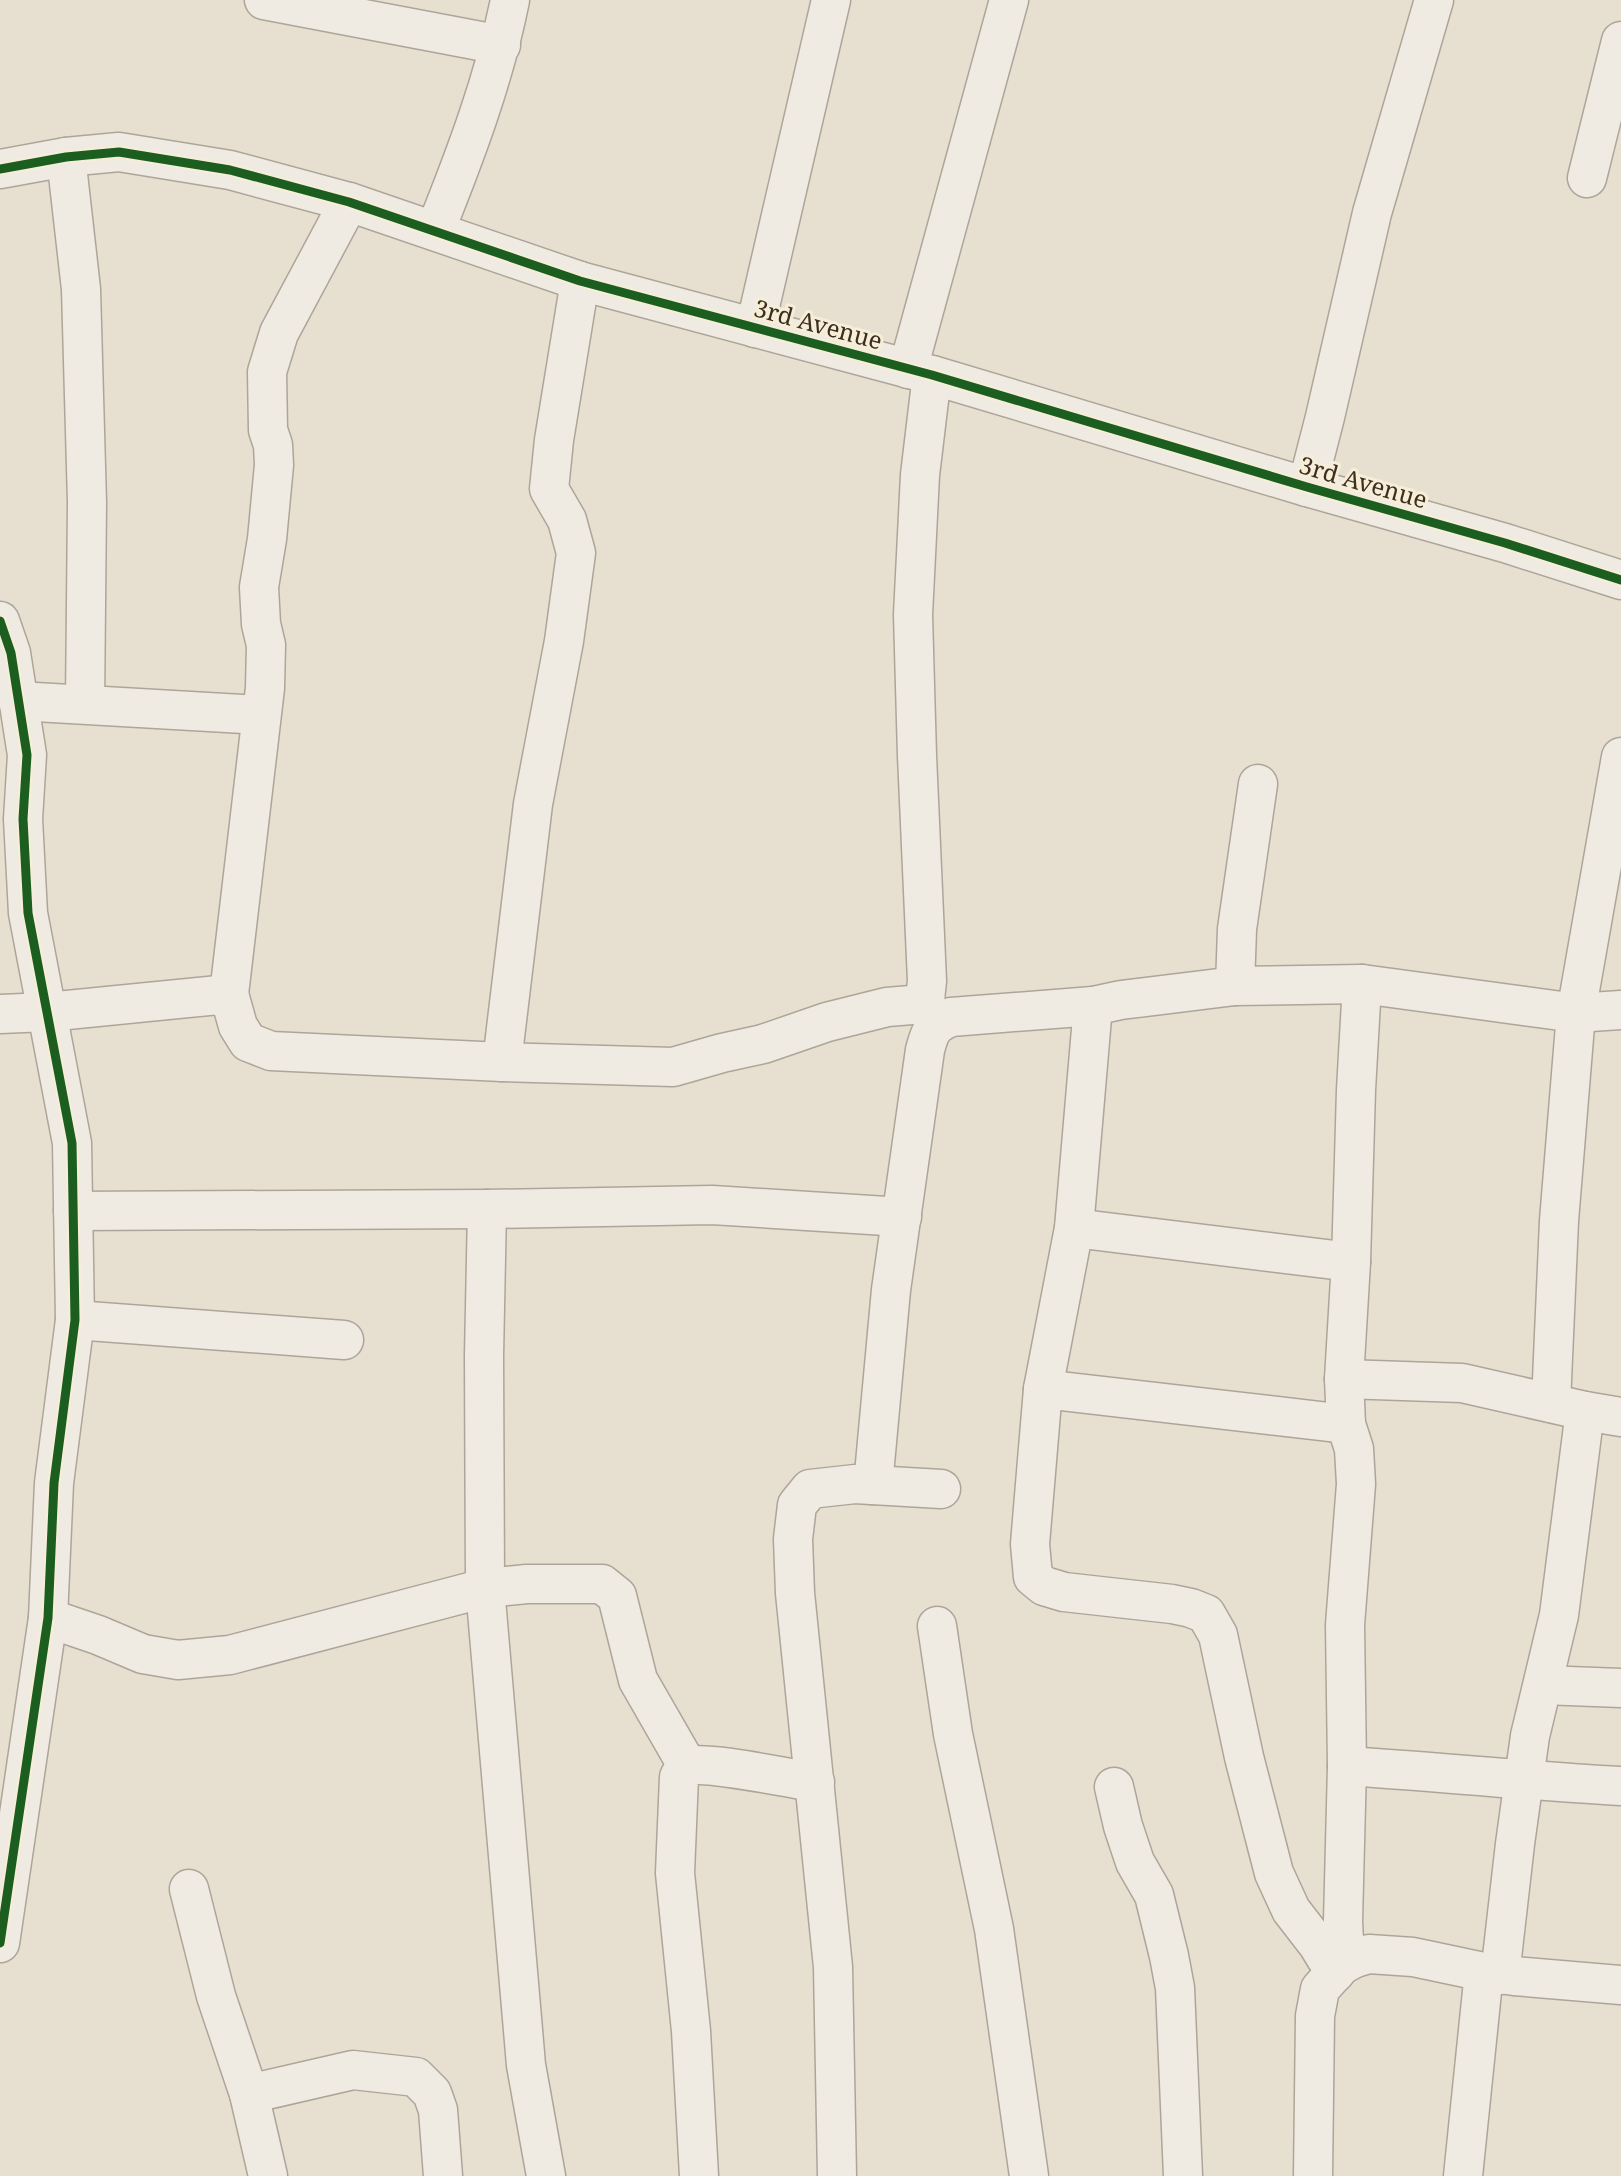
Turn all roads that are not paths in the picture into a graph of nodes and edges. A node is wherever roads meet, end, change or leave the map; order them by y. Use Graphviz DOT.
graph roads {
  1 [pos="264,0"];
  2 [pos="510,0"];
  3 [pos="831,0"];
  4 [pos="1009,0"];
  5 [pos="1434,0"];
  6 [pos="1621,41"];
  7 [pos="501,45"];
  8 [pos="66,157"];
  9 [pos="0,169"];
  10 [pos="1587,178"];
  11 [pos="349,202"];
  12 [pos="435,231"];
  13 [pos="580,281"];
  14 [pos="755,328"];
  15 [pos="920,372"];
  16 [pos="1307,487"];
  17 [pos="1621,580"];
  18 [pos="0,621"];
  19 [pos="18,701"];
  20 [pos="85,704"];
  21 [pos="261,715"];
  22 [pos="1621,757"];
  23 [pos="1258,784"];
  24 [pos="12,846"];
  25 [pos="1362,984"];
  26 [pos="1235,986"];
  27 [pos="229,994"];
  28 [pos="1093,1006"];
  29 [pos="1621,1010"];
  30 [pos="47,1012"];
  31 [pos="931,1013"];
  32 [pos="1576,1013"];
  33 [pos="0,1014"];
  34 [pos="502,1062"];
  35 [pos="487,1209"];
  36 [pos="73,1211"];
  37 [pos="902,1217"];
  38 [pos="1074,1228"];
  39 [pos="1351,1262"];
  40 [pos="75,1320"];
  41 [pos="344,1340"];
  42 [pos="1345,1379"];
  43 [pos="1043,1390"];
  44 [pos="1586,1410"];
  45 [pos="1346,1424"];
  46 [pos="873,1485"];
  47 [pos="941,1489"];
  48 [pos="485,1588"];
  49 [pos="48,1618"];
  50 [pos="937,1626"];
  51 [pos="1543,1685"];
  52 [pos="1621,1688"];
  53 [pos="1347,1766"];
  54 [pos="688,1767"];
  55 [pos="1524,1780"];
  56 [pos="815,1783"];
  57 [pos="1621,1786"];
  58 [pos="1114,1787"];
  59 [pos="190,1889"];
  60 [pos="0,1943"];
  61 [pos="1345,1965"];
  62 [pos="1492,1973"];
  63 [pos="1621,1984"];
  64 [pos="249,2094"];
  65 [pos="268,2176"];
  66 [pos="443,2176"];
  67 [pos="546,2176"];
  68 [pos="699,2176"];
  69 [pos="837,2176"];
  70 [pos="1029,2176"];
  71 [pos="1184,2176"];
  72 [pos="1313,2176"];
  73 [pos="1464,2176"];
  1 -- 7 [label="street"];
  2 -- 7 [label="street"];
  3 -- 14 [label="street"];
  4 -- 15 [label="street"];
  5 -- 16 [label="street"];
  6 -- 10 [label="street"];
  7 -- 12 [label="street"];
  8 -- 9 [label="street, 3rd Avenue"];
  8 -- 11 [label="street, 3rd Avenue"];
  8 -- 20 [label="street"];
  11 -- 12 [label="street, 3rd Avenue"];
  11 -- 21 [label="street"];
  12 -- 13 [label="street, 3rd Avenue"];
  13 -- 14 [label="street, 3rd Avenue"];
  13 -- 34 [label="street"];
  14 -- 15 [label="street, 3rd Avenue"];
  15 -- 16 [label="street, 3rd Avenue"];
  15 -- 31 [label="street"];
  16 -- 17 [label="street, 3rd Avenue"];
  18 -- 19 [label="street"];
  19 -- 20 [label="street"];
  19 -- 24 [label="street"];
  20 -- 21 [label="street"];
  21 -- 27 [label="street"];
  22 -- 32 [label="street"];
  23 -- 26 [label="street"];
  24 -- 30 [label="street"];
  25 -- 26 [label="street"];
  25 -- 32 [label="street"];
  25 -- 39 [label="street"];
  26 -- 28 [label="street"];
  27 -- 30 [label="street"];
  27 -- 34 [label="street"];
  28 -- 31 [label="street"];
  28 -- 38 [label="street"];
  29 -- 32 [label="street"];
  30 -- 33 [label="street"];
  30 -- 36 [label="street"];
  31 -- 34 [label="street"];
  31 -- 37 [label="street"];
  32 -- 44 [label="street"];
  35 -- 36 [label="street"];
  35 -- 37 [label="street"];
  35 -- 48 [label="street"];
  36 -- 40 [label="street"];
  37 -- 46 [label="street"];
  38 -- 39 [label="street"];
  38 -- 43 [label="street"];
  39 -- 42 [label="street"];
  40 -- 41 [label="street"];
  40 -- 49 [label="street"];
  42 -- 44 [label="street"];
  42 -- 45 [label="street"];
  43 -- 45 [label="street"];
  43 -- 61 [label="street"];
  44 -- 51 [label="street"];
  45 -- 53 [label="street"];
  46 -- 47 [label="street"];
  46 -- 56 [label="street"];
  48 -- 49 [label="street"];
  48 -- 54 [label="street"];
  48 -- 67 [label="street"];
  49 -- 60 [label="street"];
  50 -- 70 [label="street"];
  51 -- 52 [label="street"];
  51 -- 55 [label="street"];
  53 -- 55 [label="street"];
  53 -- 61 [label="street"];
  54 -- 56 [label="street"];
  54 -- 68 [label="street"];
  55 -- 57 [label="street"];
  55 -- 62 [label="street"];
  56 -- 69 [label="street"];
  58 -- 71 [label="street"];
  59 -- 64 [label="street"];
  61 -- 62 [label="street"];
  61 -- 72 [label="street"];
  62 -- 63 [label="street"];
  62 -- 73 [label="street"];
  64 -- 65 [label="street"];
  64 -- 66 [label="street"];
}
